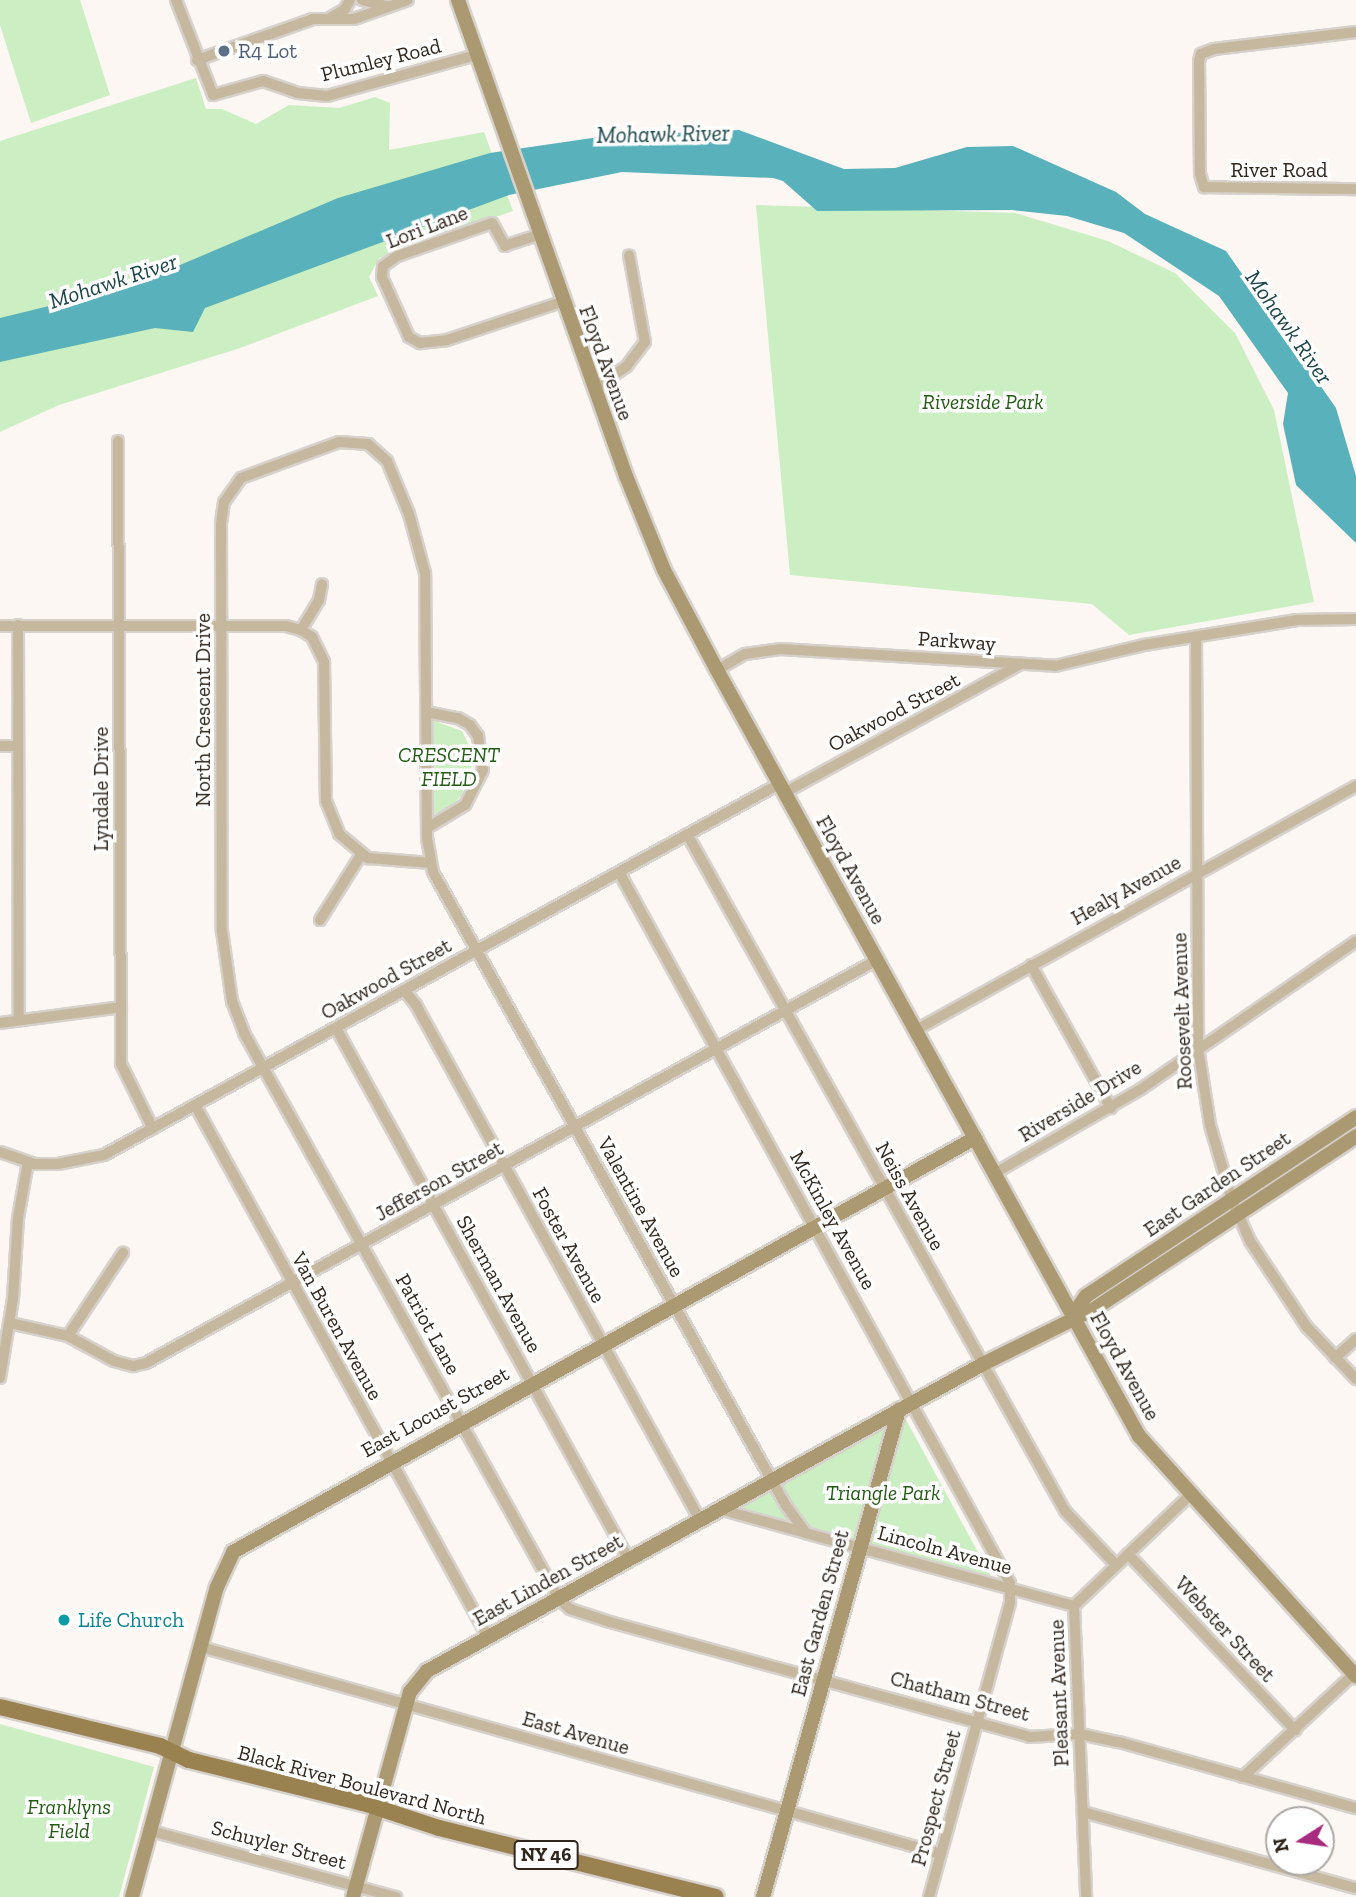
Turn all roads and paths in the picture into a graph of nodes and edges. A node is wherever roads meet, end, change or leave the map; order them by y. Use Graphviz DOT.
graph roads {
  1 [pos="176,0"];
  2 [pos="350,0"];
  3 [pos="362,0"];
  4 [pos="408,0"];
  5 [pos="458,0"];
  6 [pos="392,6"];
  7 [pos="330,18"];
  8 [pos="1356,32"];
  9 [pos="476,55"];
  10 [pos="197,60"];
  11 [pos="1356,189"];
  12 [pos="538,235"];
  13 [pos="629,254"];
  14 [pos="561,302"];
  15 [pos="593,389"];
  16 [pos="118,441"];
  17 [pos="362,442"];
  18 [pos="322,584"];
  19 [pos="1356,619"];
  20 [pos="120,624"];
  21 [pos="18,625"];
  22 [pos="222,625"];
  23 [pos="0,626"];
  24 [pos="301,631"];
  25 [pos="1196,638"];
  26 [pos="1021,664"];
  27 [pos="717,670"];
  28 [pos="426,712"];
  29 [pos="0,746"];
  30 [pos="18,746"];
  31 [pos="1356,786"];
  32 [pos="781,788"];
  33 [pos="427,828"];
  34 [pos="687,834"];
  35 [pos="361,855"];
  36 [pos="431,863"];
  37 [pos="619,872"];
  38 [pos="1197,873"];
  39 [pos="320,920"];
  40 [pos="1356,941"];
  41 [pos="477,951"];
  42 [pos="877,960"];
  43 [pos="1031,965"];
  44 [pos="404,990"];
  45 [pos="121,1007"];
  46 [pos="787,1010"];
  47 [pos="19,1020"];
  48 [pos="0,1023"];
  49 [pos="336,1028"];
  50 [pos="916,1030"];
  51 [pos="1198,1048"];
  52 [pos="715,1049"];
  53 [pos="265,1067"];
  54 [pos="195,1105"];
  55 [pos="1111,1108"];
  56 [pos="1356,1117"];
  57 [pos="575,1127"];
  58 [pos="153,1129"];
  59 [pos="1356,1136"];
  60 [pos="975,1138"];
  61 [pos="0,1152"];
  62 [pos="29,1162"];
  63 [pos="504,1167"];
  64 [pos="995,1173"];
  65 [pos="883,1187"];
  66 [pos="1231,1200"];
  67 [pos="433,1205"];
  68 [pos="1237,1216"];
  69 [pos="813,1226"];
  70 [pos="362,1245"];
  71 [pos="123,1253"];
  72 [pos="292,1284"];
  73 [pos="672,1304"];
  74 [pos="1072,1316"];
  75 [pos="10,1322"];
  76 [pos="68,1336"];
  77 [pos="1356,1339"];
  78 [pos="602,1343"];
  79 [pos="1335,1358"];
  80 [pos="983,1364"];
  81 [pos="0,1378"];
  82 [pos="1356,1379"];
  83 [pos="531,1382"];
  84 [pos="912,1403"];
  85 [pos="899,1410"];
  86 [pos="460,1421"];
  87 [pos="390,1462"];
  88 [pos="771,1483"];
  89 [pos="1189,1496"];
  90 [pos="719,1509"];
  91 [pos="699,1520"];
  92 [pos="806,1533"];
  93 [pos="860,1547"];
  94 [pos="1128,1554"];
  95 [pos="629,1560"];
  96 [pos="1116,1565"];
  97 [pos="1011,1587"];
  98 [pos="559,1599"];
  99 [pos="1074,1606"];
  100 [pos="488,1637"];
  101 [pos="201,1647"];
  102 [pos="1355,1675"];
  103 [pos="824,1679"];
  104 [pos="406,1704"];
  105 [pos="0,1707"];
  106 [pos="976,1723"];
  107 [pos="1295,1730"];
  108 [pos="1080,1734"];
  109 [pos="173,1751"];
  110 [pos="1243,1777"];
  111 [pos="378,1808"];
  112 [pos="1356,1808"];
  113 [pos="1083,1812"];
  114 [pos="787,1813"];
  115 [pos="151,1831"];
  116 [pos="941,1854"];
  117 [pos="1356,1888"];
  118 [pos="355,1891"];
  119 [pos="132,1897"];
  120 [pos="396,1897"];
  121 [pos="716,1897"];
  122 [pos="763,1897"];
  123 [pos="929,1897"];
  124 [pos="1086,1897"];
  1 -- 10 [label="street, Plumley Road"];
  2 -- 7 [label="street"];
  3 -- 6 [label="street"];
  4 -- 6 [label="street"];
  5 -- 9 [label="street, Floyd Avenue"];
  6 -- 7 [label="street"];
  7 -- 10 [label="street"];
  8 -- 11 [label="street, River Road"];
  9 -- 10 [label="street, Plumley Road"];
  9 -- 12 [label="street, Floyd Avenue"];
  12 -- 14 [label="street, Floyd Avenue"];
  12 -- 14 [label="street, Lori Lane"];
  13 -- 15 [label="street"];
  14 -- 15 [label="street, Floyd Avenue"];
  15 -- 27 [label="street, Floyd Avenue"];
  16 -- 20 [label="street, Lyndale Drive"];
  17 -- 22 [label="street, North Crescent Drive"];
  17 -- 28 [label="street, Valentine Avenue"];
  18 -- 24 [label="street"];
  19 -- 25 [label="street, Parkway"];
  20 -- 21 [label="street"];
  20 -- 22 [label="street"];
  20 -- 45 [label="street, Lyndale Drive"];
  21 -- 23 [label="street"];
  21 -- 30 [label="street"];
  22 -- 24 [label="street"];
  22 -- 53 [label="street, North Crescent Drive"];
  24 -- 35 [label="street"];
  25 -- 26 [label="street, Parkway"];
  25 -- 38 [label="street, Roosevelt Avenue"];
  26 -- 27 [label="street, Parkway"];
  26 -- 32 [label="street, Oakwood Street"];
  27 -- 32 [label="street, Floyd Avenue"];
  28 -- 33 [label="street, Valentine Avenue"];
  28 -- 33 [label="street"];
  29 -- 30 [label="street"];
  30 -- 47 [label="street"];
  31 -- 38 [label="street, Healy Avenue"];
  32 -- 34 [label="street, Oakwood Street"];
  32 -- 42 [label="street, Floyd Avenue"];
  33 -- 36 [label="street, Valentine Avenue"];
  34 -- 37 [label="street, Oakwood Street"];
  34 -- 46 [label="street, Neiss Avenue"];
  35 -- 36 [label="street"];
  35 -- 39 [label="street"];
  36 -- 41 [label="street, Valentine Avenue"];
  37 -- 41 [label="street, Oakwood Street"];
  37 -- 52 [label="street, McKinley Avenue"];
  38 -- 43 [label="street, Healy Avenue"];
  38 -- 51 [label="street, Roosevelt Avenue"];
  40 -- 51 [label="street, Riverside Drive"];
  41 -- 44 [label="street, Oakwood Street"];
  41 -- 57 [label="street, Valentine Avenue"];
  42 -- 46 [label="street, Jefferson Street"];
  42 -- 50 [label="street, Floyd Avenue"];
  43 -- 50 [label="street, Healy Avenue"];
  43 -- 55 [label="street"];
  44 -- 49 [label="street, Oakwood Street"];
  44 -- 63 [label="street, Foster Avenue"];
  45 -- 47 [label="street"];
  45 -- 58 [label="street, Lyndale Drive"];
  46 -- 52 [label="street, Jefferson Street"];
  46 -- 65 [label="street, Neiss Avenue"];
  47 -- 48 [label="street"];
  49 -- 53 [label="street, Oakwood Street"];
  49 -- 67 [label="street, Sherman Avenue"];
  50 -- 60 [label="street, Floyd Avenue"];
  51 -- 55 [label="street, Riverside Drive"];
  51 -- 66 [label="street, Roosevelt Avenue"];
  52 -- 57 [label="street, Jefferson Street"];
  52 -- 69 [label="street, McKinley Avenue"];
  53 -- 54 [label="street, Oakwood Street"];
  53 -- 70 [label="street, Patriot Lane"];
  54 -- 58 [label="street, Oakwood Street"];
  54 -- 72 [label="street, Van Buren Avenue"];
  55 -- 64 [label="street, Riverside Drive"];
  56 -- 66 [label="street, East Garden Street"];
  57 -- 63 [label="street, Jefferson Street"];
  57 -- 73 [label="street, Valentine Avenue"];
  58 -- 62 [label="street, Oakwood Street"];
  59 -- 68 [label="street, East Garden Street"];
  60 -- 64 [label="street, Floyd Avenue"];
  60 -- 65 [label="street, East Locust Street"];
  61 -- 62 [label="street, Oakwood Street"];
  62 -- 75 [label="street"];
  63 -- 67 [label="street, Jefferson Street"];
  63 -- 78 [label="street, Foster Avenue"];
  64 -- 74 [label="street, Floyd Avenue"];
  65 -- 69 [label="street, East Locust Street"];
  65 -- 80 [label="street, Neiss Avenue"];
  66 -- 68 [label="street, Roosevelt Avenue"];
  66 -- 74 [label="street, East Garden Street"];
  67 -- 70 [label="street, Jefferson Street"];
  67 -- 83 [label="street, Sherman Avenue"];
  68 -- 74 [label="street, East Garden Street"];
  68 -- 79 [label="street, Roosevelt Avenue"];
  69 -- 73 [label="street, East Locust Street"];
  69 -- 84 [label="street, McKinley Avenue"];
  70 -- 72 [label="street, Jefferson Street"];
  70 -- 86 [label="street, Patriot Lane"];
  71 -- 76 [label="street"];
  72 -- 76 [label="street, Jefferson Street"];
  72 -- 87 [label="street, Van Buren Avenue"];
  73 -- 78 [label="street, East Locust Street"];
  73 -- 88 [label="street, Valentine Avenue"];
  74 -- 80 [label="street, East Garden Street"];
  74 -- 89 [label="street, Floyd Avenue"];
  75 -- 76 [label="street, Jefferson Street"];
  75 -- 81 [label="street"];
  77 -- 79 [label="street"];
  78 -- 83 [label="street, East Locust Street"];
  78 -- 91 [label="street, Foster Avenue"];
  79 -- 82 [label="street, Roosevelt Avenue"];
  80 -- 84 [label="street, East Garden Street"];
  80 -- 96 [label="street, Neiss Avenue"];
  83 -- 86 [label="street, East Locust Street"];
  83 -- 95 [label="street, Sherman Avenue"];
  84 -- 85 [label="street, East Garden Street"];
  84 -- 97 [label="street, McKinley Avenue"];
  85 -- 88 [label="street, East Linden Street"];
  85 -- 93 [label="street, East Garden Street"];
  86 -- 87 [label="street, East Locust Street"];
  86 -- 98 [label="street, Patriot Lane"];
  87 -- 100 [label="street, Van Buren Avenue"];
  87 -- 101 [label="street, East Locust Street"];
  88 -- 90 [label="street, East Linden Street"];
  88 -- 92 [label="street"];
  89 -- 94 [label="street, Pleasant Avenue"];
  89 -- 102 [label="street, Floyd Avenue"];
  90 -- 91 [label="street, East Linden Street"];
  90 -- 92 [label="street, Lincoln Avenue"];
  91 -- 95 [label="street, East Linden Street"];
  92 -- 93 [label="street, Lincoln Avenue"];
  93 -- 97 [label="street, Lincoln Avenue"];
  93 -- 103 [label="street, East Garden Street"];
  94 -- 96 [label="street, Pleasant Avenue"];
  94 -- 107 [label="street, Webster Street"];
  95 -- 98 [label="street, East Linden Street"];
  96 -- 99 [label="street, Pleasant Avenue"];
  97 -- 99 [label="street, Lincoln Avenue"];
  97 -- 106 [label="street, Prospect Street"];
  98 -- 100 [label="street, East Linden Street"];
  98 -- 103 [label="street, Chatham Street"];
  99 -- 108 [label="street, Pleasant Avenue"];
  100 -- 104 [label="street, East Linden Street"];
  101 -- 104 [label="street, East Avenue"];
  101 -- 109 [label="street, East Locust Street"];
  102 -- 107 [label="street"];
  103 -- 106 [label="street, Chatham Street"];
  103 -- 114 [label="street, East Garden Street"];
  104 -- 111 [label="street, East Linden Street"];
  104 -- 114 [label="street, East Avenue"];
  105 -- 109 [label="main road, Black River Boulevard North / NY 46"];
  106 -- 108 [label="street, Chatham Street"];
  106 -- 116 [label="street, Prospect Street"];
  107 -- 110 [label="street"];
  108 -- 110 [label="street, Chatham Street"];
  108 -- 113 [label="street, Pleasant Avenue"];
  109 -- 111 [label="main road, Black River Boulevard North / NY 46"];
  109 -- 115 [label="street, East Locust Street"];
  110 -- 112 [label="street, Chatham Street"];
  111 -- 118 [label="street, East Linden Street"];
  111 -- 121 [label="main road, Black River Boulevard North / NY 46"];
  113 -- 117 [label="street"];
  113 -- 124 [label="street, Pleasant Avenue"];
  114 -- 116 [label="street, East Avenue"];
  114 -- 122 [label="street, East Garden Street"];
  115 -- 118 [label="street, Schuyler Street"];
  115 -- 119 [label="street, East Locust Street"];
  116 -- 123 [label="street, Prospect Street"];
  118 -- 120 [label="street, Schuyler Street"];
}
